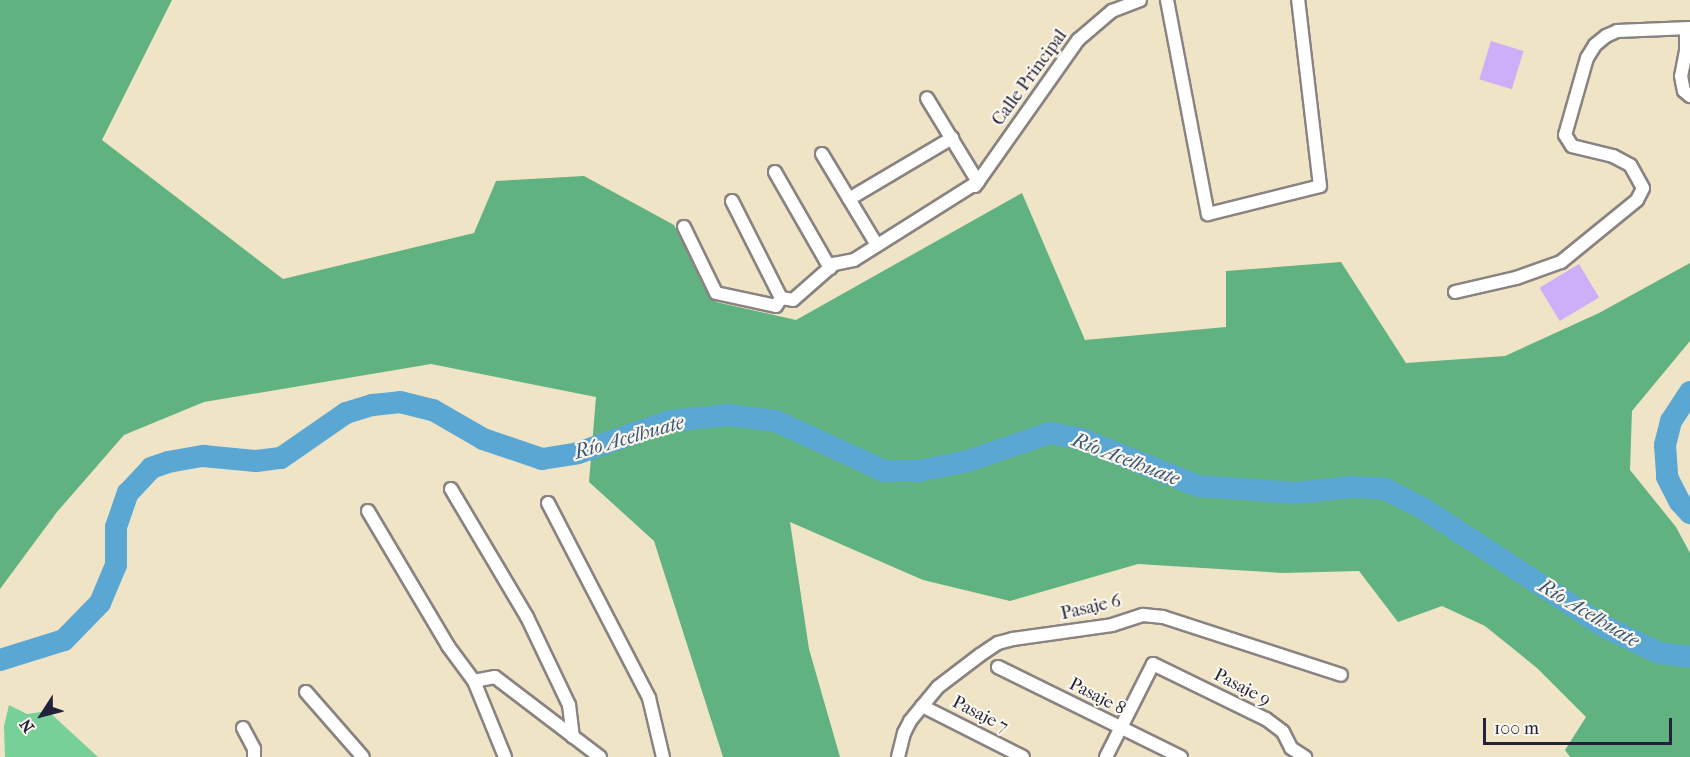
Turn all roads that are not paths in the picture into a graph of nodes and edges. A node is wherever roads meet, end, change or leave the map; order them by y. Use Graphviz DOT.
graph roads {
  1 [pos="1140,0"];
  2 [pos="1167,0"];
  3 [pos="1298,0"];
  4 [pos="1688,28"];
  5 [pos="1690,96"];
  6 [pos="927,98"];
  7 [pos="952,138"];
  8 [pos="822,154"];
  9 [pos="775,172"];
  10 [pos="978,182"];
  11 [pos="967,197"];
  12 [pos="849,199"];
  13 [pos="732,201"];
  14 [pos="684,227"];
  15 [pos="877,245"];
  16 [pos="830,268"];
  17 [pos="1455,292"];
  18 [pos="781,298"];
  19 [pos="451,489"];
  20 [pos="548,503"];
  21 [pos="368,511"];
  22 [pos="998,667"];
  23 [pos="1341,675"];
  24 [pos="474,681"];
  25 [pos="306,692"];
  26 [pos="922,706"];
  27 [pos="243,728"];
  28 [pos="1121,729"];
  29 [pos="573,737"];
  30 [pos="595,755"];
  31 [pos="254,757"];
  32 [pos="363,757"];
  33 [pos="505,757"];
  34 [pos="663,757"];
  35 [pos="898,757"];
  36 [pos="1023,757"];
  37 [pos="1106,757"];
  38 [pos="1181,757"];
  39 [pos="1305,757"];
  1 -- 10 [label="street, Calle Principal"];
  2 -- 3 [label="street"];
  4 -- 5 [label="street"];
  4 -- 17 [label="street"];
  6 -- 7 [label="street"];
  7 -- 10 [label="street"];
  7 -- 12 [label="street"];
  8 -- 12 [label="street"];
  9 -- 16 [label="street"];
  10 -- 11 [label="street, Calle Principal"];
  10 -- 15 [label="street"];
  12 -- 15 [label="street"];
  13 -- 18 [label="street"];
  14 -- 18 [label="street"];
  15 -- 16 [label="street"];
  16 -- 18 [label="street"];
  19 -- 29 [label="street"];
  20 -- 34 [label="street"];
  21 -- 24 [label="street"];
  22 -- 28 [label="street, Pasaje 8"];
  23 -- 26 [label="street, Pasaje 6"];
  24 -- 29 [label="street"];
  24 -- 33 [label="street"];
  25 -- 32 [label="street"];
  26 -- 35 [label="street, Pasaje 6"];
  26 -- 36 [label="street, Pasaje 7"];
  27 -- 31 [label="street"];
  28 -- 37 [label="street"];
  28 -- 38 [label="street, Pasaje 8"];
  28 -- 39 [label="street, Pasaje 9"];
  29 -- 30 [label="street"];
}
